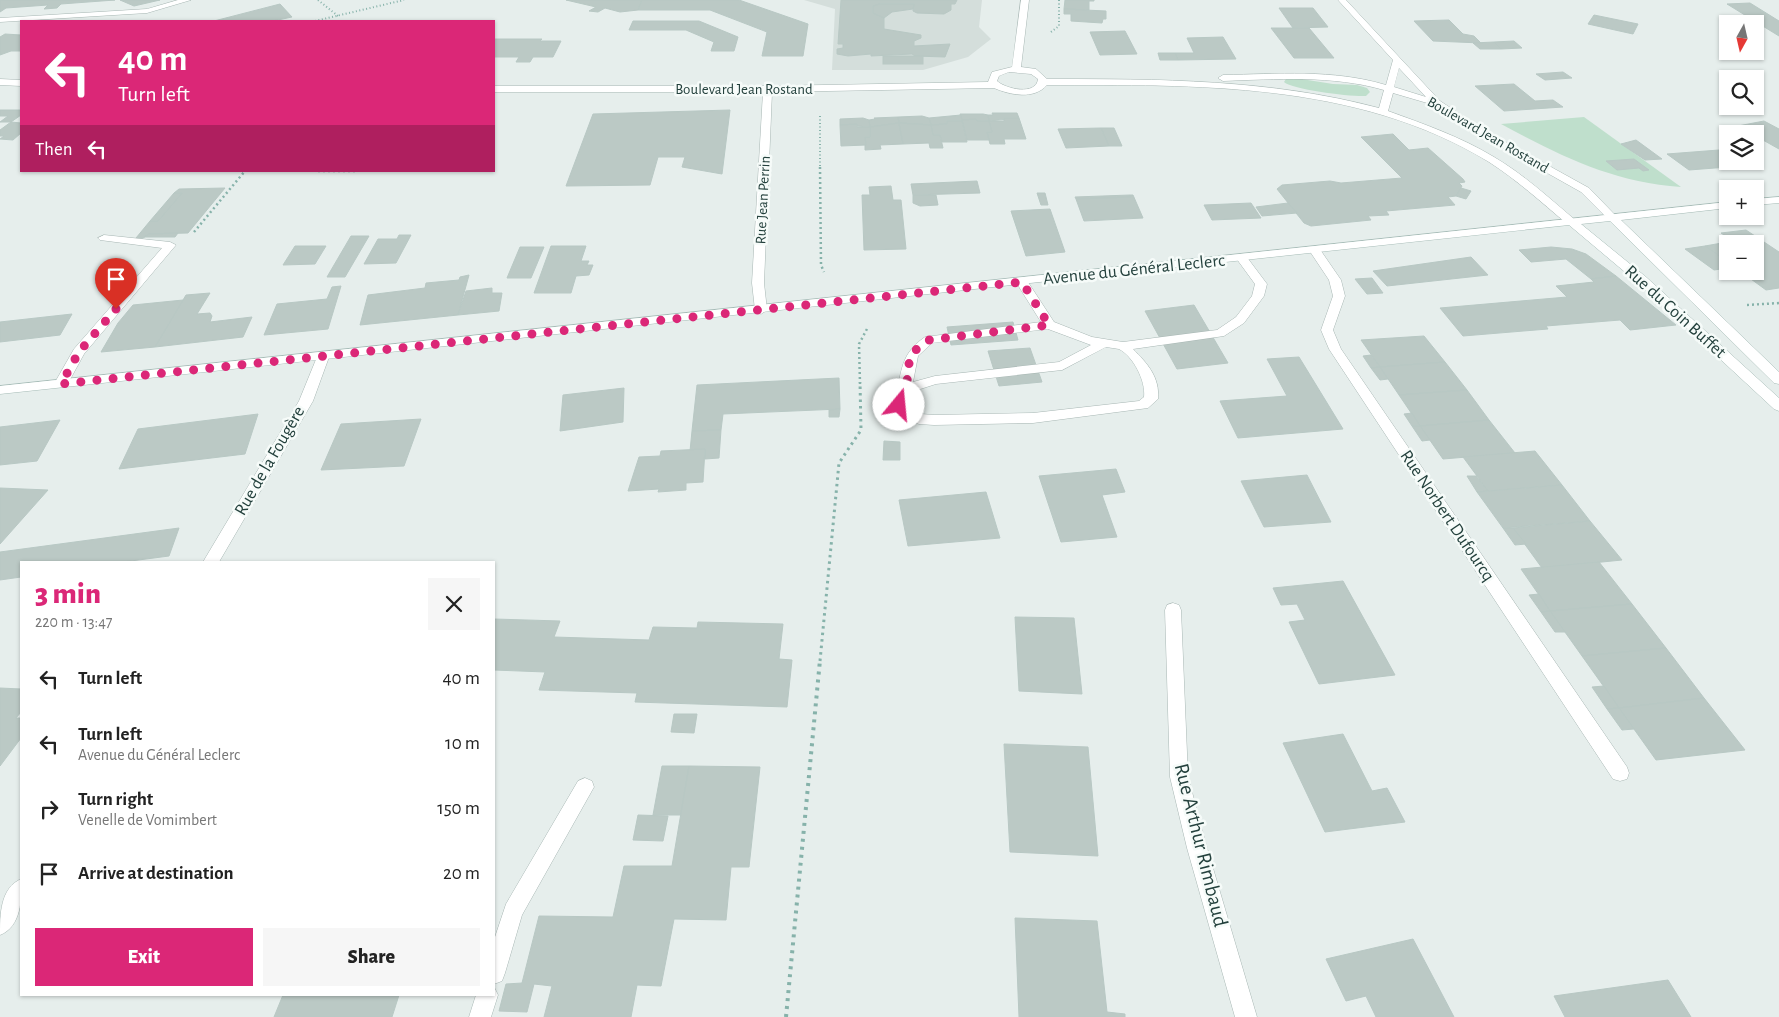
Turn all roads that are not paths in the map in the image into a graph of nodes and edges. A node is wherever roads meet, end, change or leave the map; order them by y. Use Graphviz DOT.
graph roads {
  1 [pos="187,0"];
  2 [pos="1025,0"];
  3 [pos="1342,0"];
  4 [pos="0,20"];
  5 [pos="1396,60"];
  6 [pos="1016,69"];
  7 [pos="0,82"];
  8 [pos="1044,82"];
  9 [pos="1171,82"];
  10 [pos="20,83"];
  11 [pos="994,84"];
  12 [pos="1389,87"];
  13 [pos="495,89"];
  14 [pos="768,89"];
  15 [pos="1437,103"];
  16 [pos="1383,111"];
  17 [pos="1779,200"];
  18 [pos="1764,201"];
  19 [pos="1719,206"];
  20 [pos="1612,217"];
  21 [pos="1570,221"];
  22 [pos="104,238"];
  23 [pos="1315,250"];
  24 [pos="1242,258"];
  25 [pos="1022,282"];
  26 [pos="761,310"];
  27 [pos="1049,325"];
  28 [pos="1105,343"];
  29 [pos="1123,346"];
  30 [pos="324,357"];
  31 [pos="1779,380"];
  32 [pos="61,384"];
  33 [pos="906,389"];
  34 [pos="0,390"];
  35 [pos="1779,406"];
  36 [pos="212,561"];
  37 [pos="1173,610"];
  38 [pos="1620,772"];
  39 [pos="585,787"];
  40 [pos="20,891"];
  41 [pos="0,926"];
  42 [pos="495,970"];
  43 [pos="487,996"];
  44 [pos="480,1017"];
  45 [pos="1246,1017"];
  1 -- 4 [label="street"];
  2 -- 6 [label="street"];
  3 -- 5 [label="street"];
  5 -- 12 [label="street"];
  5 -- 15 [label="street"];
  6 -- 8 [label="street"];
  6 -- 11 [label="street"];
  7 -- 10 [label="street"];
  8 -- 9 [label="street, Boulevard Jean Rostand"];
  8 -- 11 [label="street, Boulevard Jean Rostand"];
  9 -- 12 [label="street, Boulevard Jean Rostand"];
  9 -- 16 [label="street, Boulevard Jean Rostand"];
  11 -- 14 [label="street, Boulevard Jean Rostand"];
  12 -- 15 [label="street, Boulevard Jean Rostand"];
  12 -- 16 [label="street"];
  13 -- 14 [label="street, Boulevard Jean Rostand"];
  14 -- 26 [label="street, Rue Jean Perrin"];
  15 -- 20 [label="street, Boulevard Jean Rostand"];
  16 -- 21 [label="street, Boulevard Jean Rostand"];
  17 -- 18 [label="street"];
  19 -- 20 [label="street, Avenue du Général Leclerc"];
  20 -- 21 [label="street, Avenue du Général Leclerc"];
  20 -- 31 [label="street, Rue du Coin Buffet"];
  21 -- 23 [label="street, Avenue du Général Leclerc"];
  21 -- 35 [label="street, Rue du Coin Buffet"];
  22 -- 32 [label="street"];
  23 -- 24 [label="street, Avenue du Général Leclerc"];
  23 -- 38 [label="street, Rue Norbert Dufourcq"];
  24 -- 25 [label="street, Avenue du Général Leclerc"];
  24 -- 29 [label="street"];
  25 -- 26 [label="street, Avenue du Général Leclerc"];
  25 -- 27 [label="street"];
  26 -- 30 [label="street, Avenue du Général Leclerc"];
  27 -- 28 [label="street"];
  27 -- 33 [label="street"];
  28 -- 29 [label="street"];
  28 -- 33 [label="street"];
  29 -- 33 [label="street"];
  30 -- 32 [label="street, Avenue du Général Leclerc"];
  30 -- 36 [label="street, Rue de la Fougère"];
  32 -- 34 [label="street, Avenue du Général Leclerc"];
  37 -- 45 [label="street, Rue Arthur Rimbaud"];
  39 -- 42 [label="street"];
  40 -- 41 [label="street"];
  43 -- 44 [label="street"];
}
